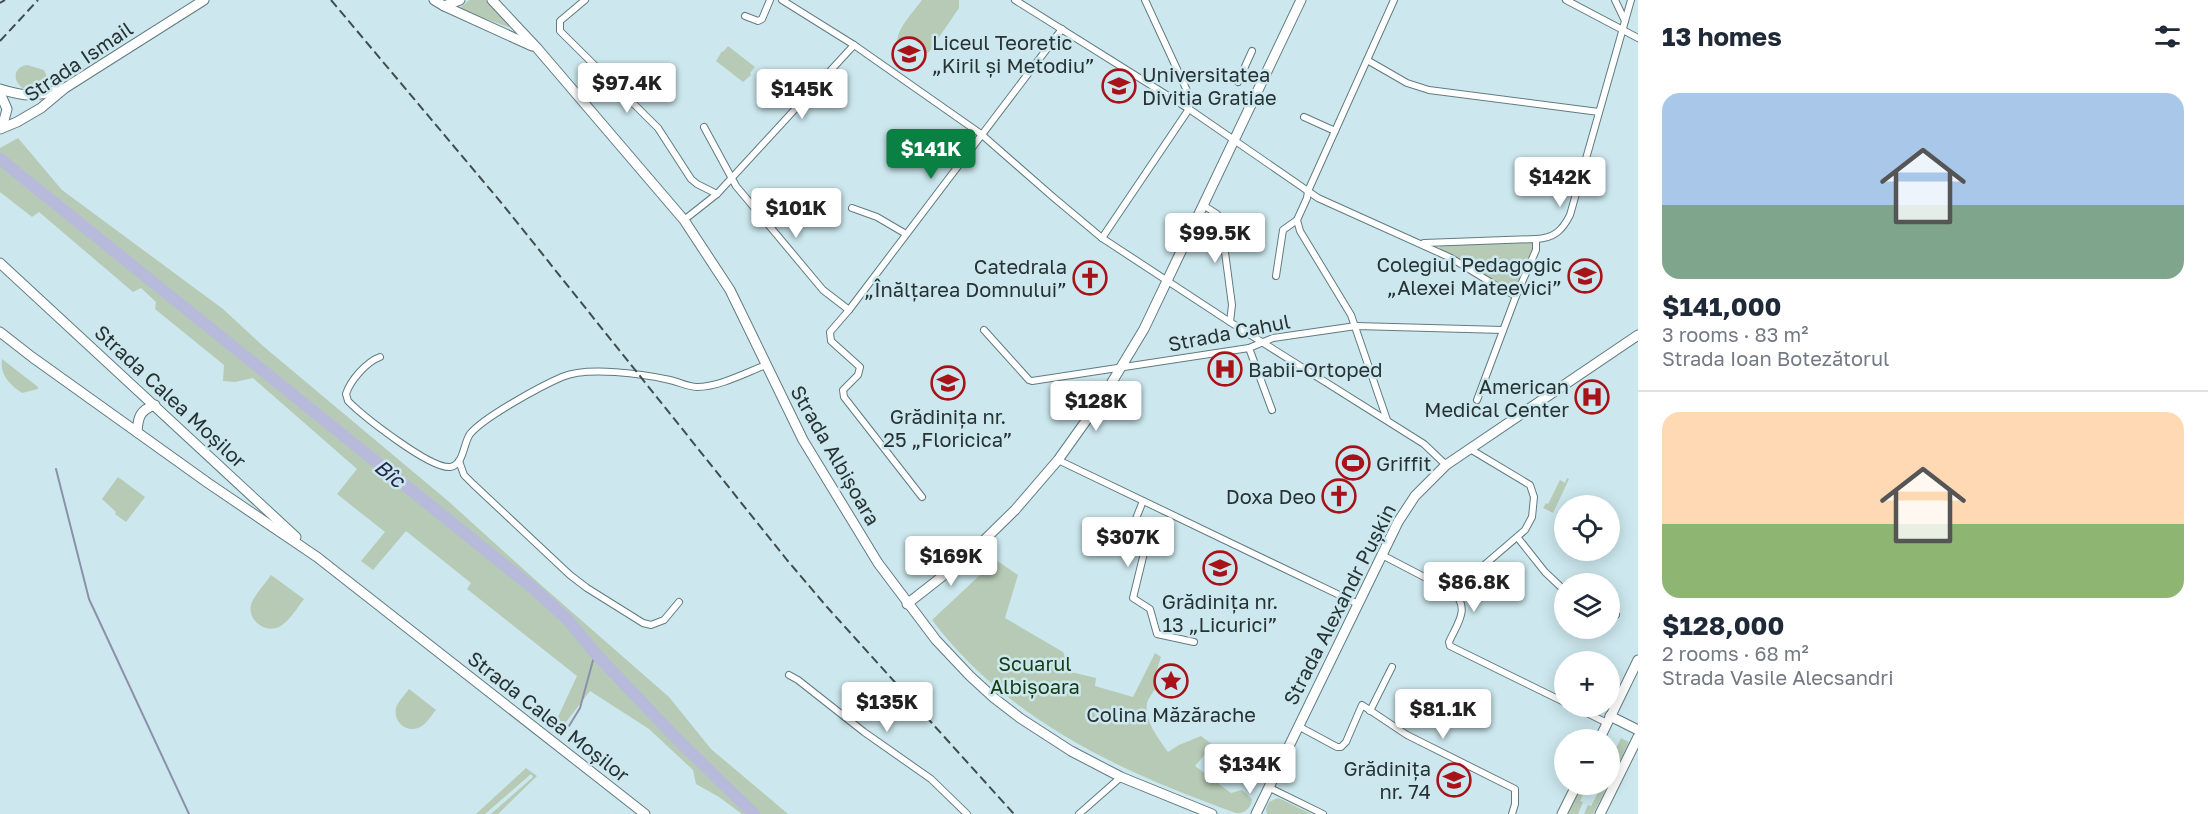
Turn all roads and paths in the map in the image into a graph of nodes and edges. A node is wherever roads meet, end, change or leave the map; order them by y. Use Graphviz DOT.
graph roads {
  1 [pos="204,0"];
  2 [pos="434,0"];
  3 [pos="460,0"];
  4 [pos="492,0"];
  5 [pos="585,0"];
  6 [pos="771,0"];
  7 [pos="782,0"];
  8 [pos="1015,0"];
  9 [pos="1145,0"];
  10 [pos="1301,0"];
  11 [pos="1394,0"];
  12 [pos="1566,0"];
  13 [pos="1615,0"];
  14 [pos="1631,0"];
  15 [pos="444,6"];
  16 [pos="745,16"];
  17 [pos="1625,22"];
  18 [pos="1062,29"];
  19 [pos="1622,30"];
  20 [pos="1638,38"];
  21 [pos="854,45"];
  22 [pos="537,48"];
  23 [pos="1252,51"];
  24 [pos="1367,60"];
  25 [pos="1238,82"];
  26 [pos="64,88"];
  27 [pos="0,91"];
  28 [pos="1189,109"];
  29 [pos="1599,112"];
  30 [pos="1304,117"];
  31 [pos="704,126"];
  32 [pos="1,128"];
  33 [pos="1335,131"];
  34 [pos="981,134"];
  35 [pos="1234,140"];
  36 [pos="732,178"];
  37 [pos="1308,191"];
  38 [pos="717,194"];
  39 [pos="1203,205"];
  40 [pos="852,208"];
  41 [pos="684,220"];
  42 [pos="1297,220"];
  43 [pos="906,234"];
  44 [pos="1102,238"];
  45 [pos="1536,239"];
  46 [pos="1421,243"];
  47 [pos="0,263"];
  48 [pos="1276,276"];
  49 [pos="1167,280"];
  50 [pos="1516,296"];
  51 [pos="849,310"];
  52 [pos="1230,322"];
  53 [pos="1356,327"];
  54 [pos="984,330"];
  55 [pos="1503,330"];
  56 [pos="0,332"];
  57 [pos="1638,335"];
  58 [pos="1262,341"];
  59 [pos="1249,348"];
  60 [pos="380,357"];
  61 [pos="766,365"];
  62 [pos="1121,368"];
  63 [pos="1477,400"];
  64 [pos="155,405"];
  65 [pos="1272,410"];
  66 [pos="1388,420"];
  67 [pos="138,432"];
  68 [pos="1470,449"];
  69 [pos="1058,460"];
  70 [pos="459,462"];
  71 [pos="1446,465"];
  72 [pos="922,496"];
  73 [pos="1143,501"];
  74 [pos="1518,538"];
  75 [pos="1382,555"];
  76 [pos="317,557"];
  77 [pos="1554,581"];
  78 [pos="1453,592"];
  79 [pos="679,602"];
  80 [pos="907,604"];
  81 [pos="1358,604"];
  82 [pos="1194,642"];
  83 [pos="1638,660"];
  84 [pos="1392,667"];
  85 [pos="789,675"];
  86 [pos="1554,697"];
  87 [pos="1370,711"];
  88 [pos="1600,717"];
  89 [pos="1608,720"];
  90 [pos="1298,726"];
  91 [pos="1604,729"];
  92 [pos="1638,730"];
  93 [pos="1638,737"];
  94 [pos="1121,777"];
  95 [pos="1268,786"];
  96 [pos="1572,795"];
  97 [pos="645,814"];
  98 [pos="968,814"];
  99 [pos="1079,814"];
  100 [pos="1212,814"];
  101 [pos="1256,814"];
  102 [pos="1323,814"];
  103 [pos="1512,814"];
  104 [pos="1562,814"];
  105 [pos="1600,814"];
  1 -- 26 [label="main road, Strada Ismail"];
  2 -- 15 [label="main road, Strada Albișoara"];
  3 -- 15 [label="main road"];
  4 -- 22 [label="main road, Strada Albișoara"];
  5 -- 38 [label="street"];
  6 -- 16 [label="street"];
  7 -- 21 [label="street"];
  8 -- 18 [label="street"];
  9 -- 28 [label="street"];
  10 -- 35 [label="main road"];
  11 -- 24 [label="street"];
  12 -- 19 [label="street"];
  13 -- 17 [label="street"];
  14 -- 17 [label="street"];
  15 -- 22 [label="main road, Strada Albișoara"];
  17 -- 19 [label="street"];
  18 -- 28 [label="street"];
  18 -- 34 [label="street"];
  19 -- 20 [label="street"];
  19 -- 29 [label="street"];
  21 -- 34 [label="street"];
  21 -- 36 [label="street"];
  22 -- 41 [label="main road, Strada Albișoara"];
  23 -- 25 [label="street"];
  24 -- 29 [label="street"];
  24 -- 33 [label="street"];
  26 -- 27 [label="main road"];
  26 -- 32 [label="main road, Strada Ismail"];
  27 -- 32 [label="main road"];
  28 -- 35 [label="street"];
  28 -- 44 [label="street"];
  29 -- 45 [label="street"];
  30 -- 33 [label="street"];
  31 -- 36 [label="street"];
  33 -- 37 [label="street"];
  34 -- 43 [label="street"];
  34 -- 44 [label="street"];
  35 -- 37 [label="street"];
  35 -- 39 [label="main road"];
  36 -- 38 [label="street"];
  36 -- 51 [label="street"];
  37 -- 42 [label="street"];
  37 -- 46 [label="street"];
  38 -- 41 [label="street"];
  39 -- 49 [label="main road"];
  39 -- 52 [label="street"];
  40 -- 43 [label="street"];
  41 -- 61 [label="main road, Strada Albișoara"];
  42 -- 48 [label="street"];
  42 -- 53 [label="street"];
  43 -- 51 [label="street"];
  44 -- 49 [label="street"];
  45 -- 46 [label="street"];
  45 -- 50 [label="street"];
  46 -- 50 [label="street"];
  47 -- 64 [label="main road, Strada Calea Moșilor"];
  49 -- 52 [label="street"];
  49 -- 62 [label="main road"];
  50 -- 55 [label="street"];
  51 -- 72 [label="street"];
  52 -- 58 [label="street"];
  53 -- 55 [label="street, Strada Cahul"];
  53 -- 58 [label="street, Strada Cahul"];
  53 -- 66 [label="street"];
  54 -- 62 [label="street, Strada Cahul"];
  55 -- 63 [label="street"];
  56 -- 67 [label="main road, Strada Calea Moșilor"];
  57 -- 68 [label="main road, Strada Alexandr Pușkin"];
  58 -- 59 [label="street, Strada Cahul"];
  58 -- 66 [label="street"];
  59 -- 62 [label="street, Strada Cahul"];
  59 -- 65 [label="street"];
  60 -- 70 [label="street"];
  61 -- 70 [label="street"];
  61 -- 80 [label="main road, Strada Albișoara"];
  62 -- 69 [label="main road"];
  64 -- 67 [label="main road"];
  64 -- 76 [label="main road, Strada Calea Moșilor"];
  66 -- 71 [label="street"];
  67 -- 76 [label="main road, Strada Calea Moșilor"];
  68 -- 71 [label="main road, Strada Alexandr Pușkin"];
  68 -- 74 [label="street"];
  69 -- 73 [label="street"];
  69 -- 80 [label="main road"];
  70 -- 79 [label="street"];
  71 -- 75 [label="main road, Strada Alexandr Pușkin"];
  73 -- 81 [label="street"];
  73 -- 82 [label="street"];
  74 -- 77 [label="street"];
  74 -- 78 [label="street"];
  75 -- 78 [label="street"];
  75 -- 81 [label="main road, Strada Alexandr Pușkin"];
  76 -- 97 [label="main road, Strada Calea Moșilor"];
  78 -- 86 [label="street"];
  80 -- 94 [label="main road, Strada Albișoara"];
  81 -- 90 [label="main road, Strada Alexandr Pușkin"];
  83 -- 89 [label="main road"];
  84 -- 87 [label="street"];
  85 -- 98 [label="street"];
  87 -- 90 [label="street"];
  87 -- 103 [label="street"];
  88 -- 89 [label="street"];
  89 -- 91 [label="main road"];
  89 -- 92 [label="main road"];
  90 -- 95 [label="main road, Strada Alexandr Pușkin"];
  93 -- 105 [label="main road"];
  94 -- 99 [label="street"];
  94 -- 100 [label="main road, Strada Albișoara"];
  95 -- 101 [label="main road, Strada Alexandr Pușkin"];
  95 -- 102 [label="street"];
  96 -- 104 [label="main road"];
}
